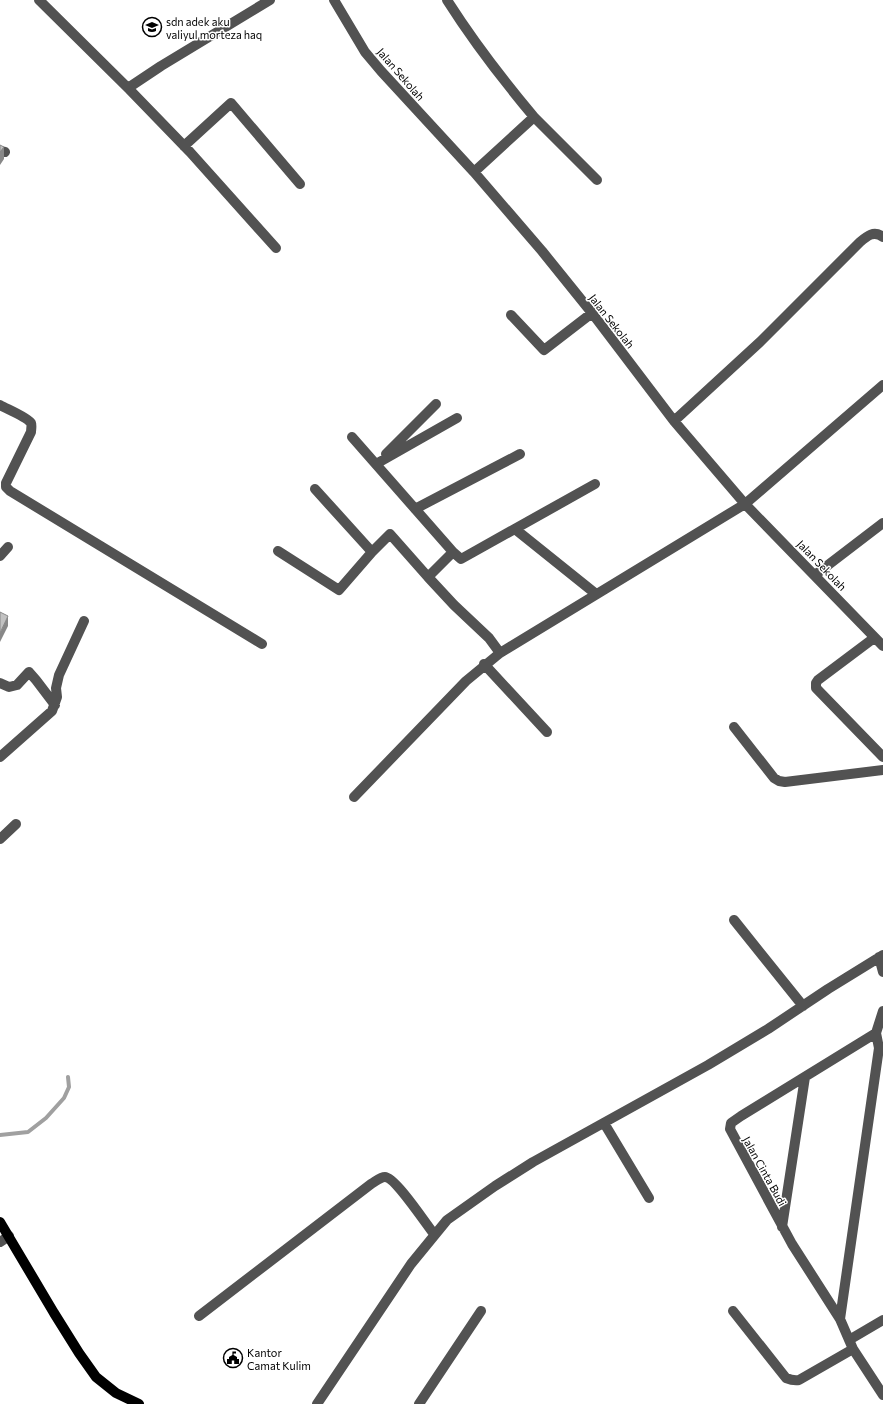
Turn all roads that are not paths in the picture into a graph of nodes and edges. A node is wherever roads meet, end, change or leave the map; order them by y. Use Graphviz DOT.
graph roads {
  1 [pos="38,0"];
  2 [pos="270,0"];
  3 [pos="334,0"];
  4 [pos="447,0"];
  5 [pos="128,88"];
  6 [pos="534,117"];
  7 [pos="184,146"];
  8 [pos="474,172"];
  9 [pos="597,180"];
  10 [pos="300,184"];
  11 [pos="883,237"];
  12 [pos="276,248"];
  13 [pos="592,313"];
  14 [pos="511,316"];
  15 [pos="883,385"];
  16 [pos="436,404"];
  17 [pos="0,405"];
  18 [pos="457,418"];
  19 [pos="674,421"];
  20 [pos="352,437"];
  21 [pos="520,454"];
  22 [pos="376,464"];
  23 [pos="595,484"];
  24 [pos="315,489"];
  25 [pos="3,491"];
  26 [pos="745,504"];
  27 [pos="416,509"];
  28 [pos="883,522"];
  29 [pos="515,528"];
  30 [pos="8,547"];
  31 [pos="278,551"];
  32 [pos="372,552"];
  33 [pos="453,552"];
  34 [pos="0,556"];
  35 [pos="815,575"];
  36 [pos="428,577"];
  37 [pos="596,594"];
  38 [pos="84,621"];
  39 [pos="874,638"];
  40 [pos="262,644"];
  41 [pos="883,646"];
  42 [pos="500,652"];
  43 [pos="484,664"];
  44 [pos="0,683"];
  45 [pos="55,705"];
  46 [pos="734,728"];
  47 [pos="547,732"];
  48 [pos="0,757"];
  49 [pos="883,757"];
  50 [pos="883,770"];
  51 [pos="354,797"];
  52 [pos="16,824"];
  53 [pos="0,839"];
  54 [pos="734,920"];
  55 [pos="881,956"];
  56 [pos="883,972"];
  57 [pos="803,1006"];
  58 [pos="883,1011"];
  59 [pos="876,1033"];
  60 [pos="879,1048"];
  61 [pos="883,1069"];
  62 [pos="805,1077"];
  63 [pos="604,1122"];
  64 [pos="648,1198"];
  65 [pos="0,1222"];
  66 [pos="782,1227"];
  67 [pos="434,1234"];
  68 [pos="9,1236"];
  69 [pos="0,1242"];
  70 [pos="482,1310"];
  71 [pos="733,1311"];
  72 [pos="199,1316"];
  73 [pos="840,1319"];
  74 [pos="883,1320"];
  75 [pos="851,1345"];
  76 [pos="882,1394"];
  77 [pos="139,1404"];
  78 [pos="317,1404"];
  79 [pos="419,1404"];
  1 -- 5 [label="street"];
  2 -- 5 [label="street"];
  3 -- 8 [label="street, Jalan Sekolah"];
  4 -- 6 [label="street"];
  5 -- 7 [label="street"];
  6 -- 8 [label="street"];
  6 -- 9 [label="street"];
  7 -- 10 [label="street"];
  7 -- 12 [label="street"];
  8 -- 13 [label="street, Jalan Sekolah"];
  11 -- 19 [label="street"];
  13 -- 14 [label="street"];
  13 -- 19 [label="street, Jalan Sekolah"];
  15 -- 26 [label="street"];
  16 -- 22 [label="street"];
  17 -- 25 [label="street"];
  18 -- 22 [label="street"];
  19 -- 26 [label="street, Jalan Sekolah"];
  20 -- 22 [label="street"];
  21 -- 27 [label="street"];
  22 -- 27 [label="street"];
  23 -- 29 [label="street"];
  24 -- 32 [label="street"];
  25 -- 40 [label="street"];
  26 -- 35 [label="street, Jalan Sekolah"];
  26 -- 37 [label="street"];
  27 -- 33 [label="street"];
  28 -- 35 [label="street"];
  29 -- 33 [label="street"];
  29 -- 37 [label="street"];
  30 -- 34 [label="street"];
  31 -- 32 [label="street"];
  32 -- 36 [label="street"];
  33 -- 36 [label="street"];
  35 -- 39 [label="street, Jalan Sekolah"];
  36 -- 42 [label="street"];
  37 -- 42 [label="street"];
  38 -- 45 [label="street"];
  39 -- 41 [label="street, Jalan Sekolah"];
  39 -- 49 [label="street"];
  42 -- 43 [label="street"];
  43 -- 47 [label="street"];
  43 -- 51 [label="street"];
  44 -- 45 [label="street"];
  45 -- 48 [label="street"];
  46 -- 50 [label="street"];
  52 -- 53 [label="street"];
  54 -- 57 [label="street"];
  55 -- 56 [label="street"];
  55 -- 57 [label="street"];
  57 -- 63 [label="street"];
  58 -- 59 [label="street"];
  59 -- 60 [label="street"];
  59 -- 62 [label="street, Jalan Cinta Budi"];
  60 -- 61 [label="street"];
  60 -- 73 [label="street"];
  62 -- 66 [label="street"];
  62 -- 66 [label="street, Jalan Cinta Budi"];
  63 -- 64 [label="street"];
  63 -- 67 [label="street"];
  65 -- 68 [label="main road"];
  66 -- 73 [label="street, Jalan Cinta Budi"];
  67 -- 72 [label="street"];
  67 -- 78 [label="street"];
  68 -- 69 [label="street"];
  68 -- 77 [label="main road"];
  70 -- 79 [label="street"];
  71 -- 75 [label="street"];
  73 -- 75 [label="street, Jalan Cinta Budi"];
  74 -- 75 [label="street"];
  75 -- 76 [label="street, Jalan Cinta Budi"];
}
